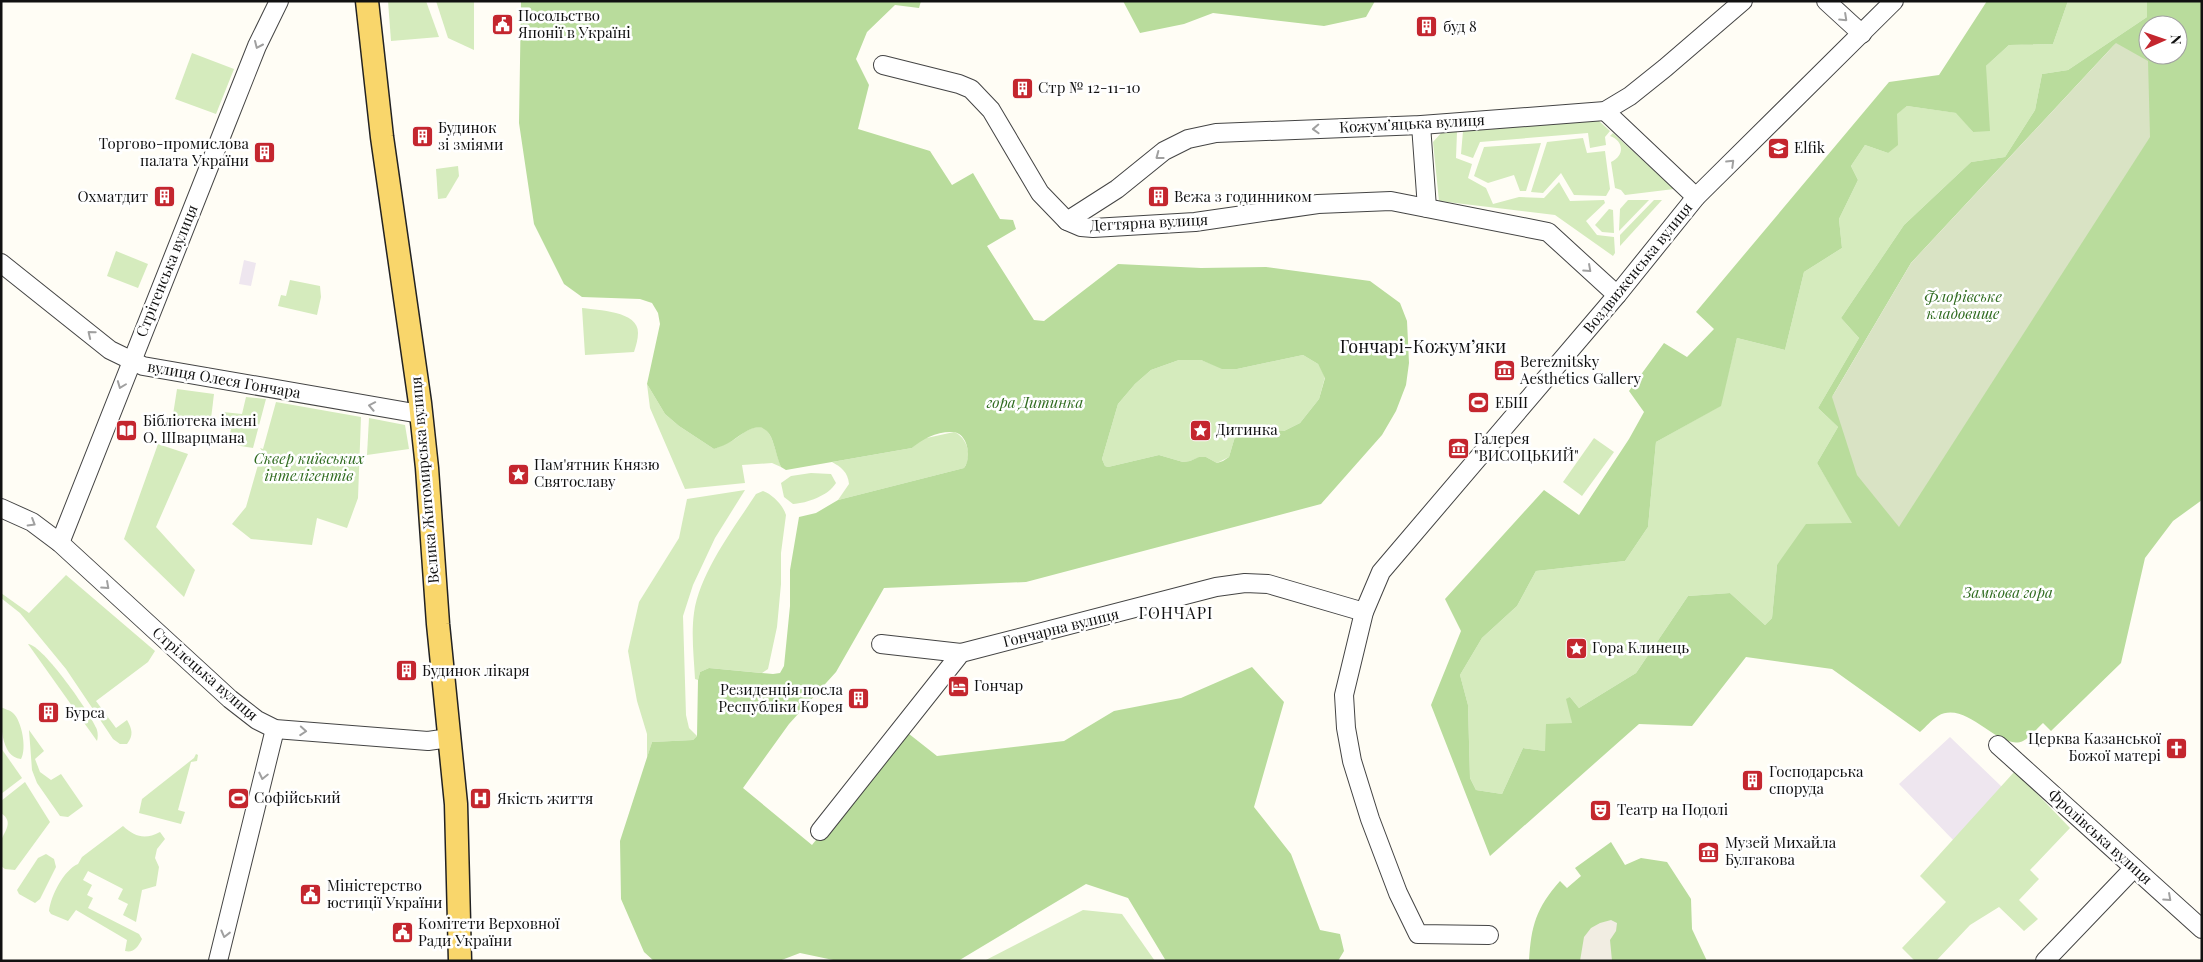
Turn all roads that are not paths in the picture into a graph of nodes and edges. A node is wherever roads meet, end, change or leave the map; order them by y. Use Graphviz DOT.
graph roads {
  1 [pos="279,1"];
  2 [pos="367,1"];
  3 [pos="1744,1"];
  4 [pos="1826,1"];
  5 [pos="1894,1"];
  6 [pos="1862,34"];
  7 [pos="883,65"];
  8 [pos="1605,111"];
  9 [pos="1421,125"];
  10 [pos="1696,197"];
  11 [pos="1426,208"];
  12 [pos="1066,220"];
  13 [pos="1,262"];
  14 [pos="1617,295"];
  15 [pos="130,362"];
  16 [pos="420,414"];
  17 [pos="1,508"];
  18 [pos="60,543"];
  19 [pos="1364,612"];
  20 [pos="881,644"];
  21 [pos="961,653"];
  22 [pos="275,729"];
  23 [pos="448,738"];
  24 [pos="1998,745"];
  25 [pos="820,831"];
  26 [pos="2134,868"];
  27 [pos="2202,929"];
  28 [pos="1490,936"];
  29 [pos="218,961"];
  30 [pos="460,961"];
  31 [pos="2045,961"];
  1 -- 15 [label="street, Стрітенська вулиця, one-way"];
  2 -- 16 [label="main road, Велика Житомирська вулиця"];
  3 -- 8 [label="street, Кожумʼяцька вулиця"];
  4 -- 6 [label="street, one-way"];
  5 -- 6 [label="street, Воздвиженська вулиця"];
  10 -- 6 [label="street, Воздвиженська вулиця, one-way"];
  7 -- 12 [label="street, Дегтярна вулиця"];
  8 -- 9 [label="street, Кожумʼяцька вулиця"];
  8 -- 10 [label="street"];
  9 -- 11 [label="street"];
  9 -- 12 [label="street, Кожумʼяцька вулиця, one-way"];
  10 -- 14 [label="street, Воздвиженська вулиця"];
  11 -- 12 [label="street, Дегтярна вулиця"];
  11 -- 14 [label="street, Дегтярна вулиця, one-way"];
  15 -- 13 [label="street, вулиця Олеся Гончара, one-way"];
  14 -- 19 [label="street, Воздвиженська вулиця"];
  16 -- 15 [label="street, вулиця Олеся Гончара, one-way"];
  15 -- 18 [label="street, Стрітенська вулиця, one-way"];
  16 -- 23 [label="main road, Велика Житомирська вулиця"];
  17 -- 18 [label="street, Стрілецька вулиця, one-way"];
  18 -- 22 [label="street, Стрілецька вулиця, one-way"];
  19 -- 21 [label="street, Гончарна вулиця"];
  19 -- 28 [label="street, Воздвиженська вулиця"];
  20 -- 21 [label="street, Гончарна вулиця"];
  21 -- 25 [label="street"];
  22 -- 23 [label="street, Стрілецька вулиця, one-way"];
  22 -- 29 [label="street, one-way"];
  23 -- 30 [label="main road, Велика Житомирська вулиця"];
  24 -- 26 [label="street, Фролівська вулиця"];
  26 -- 27 [label="street, Фролівська вулиця, one-way"];
  26 -- 31 [label="street"];
}
